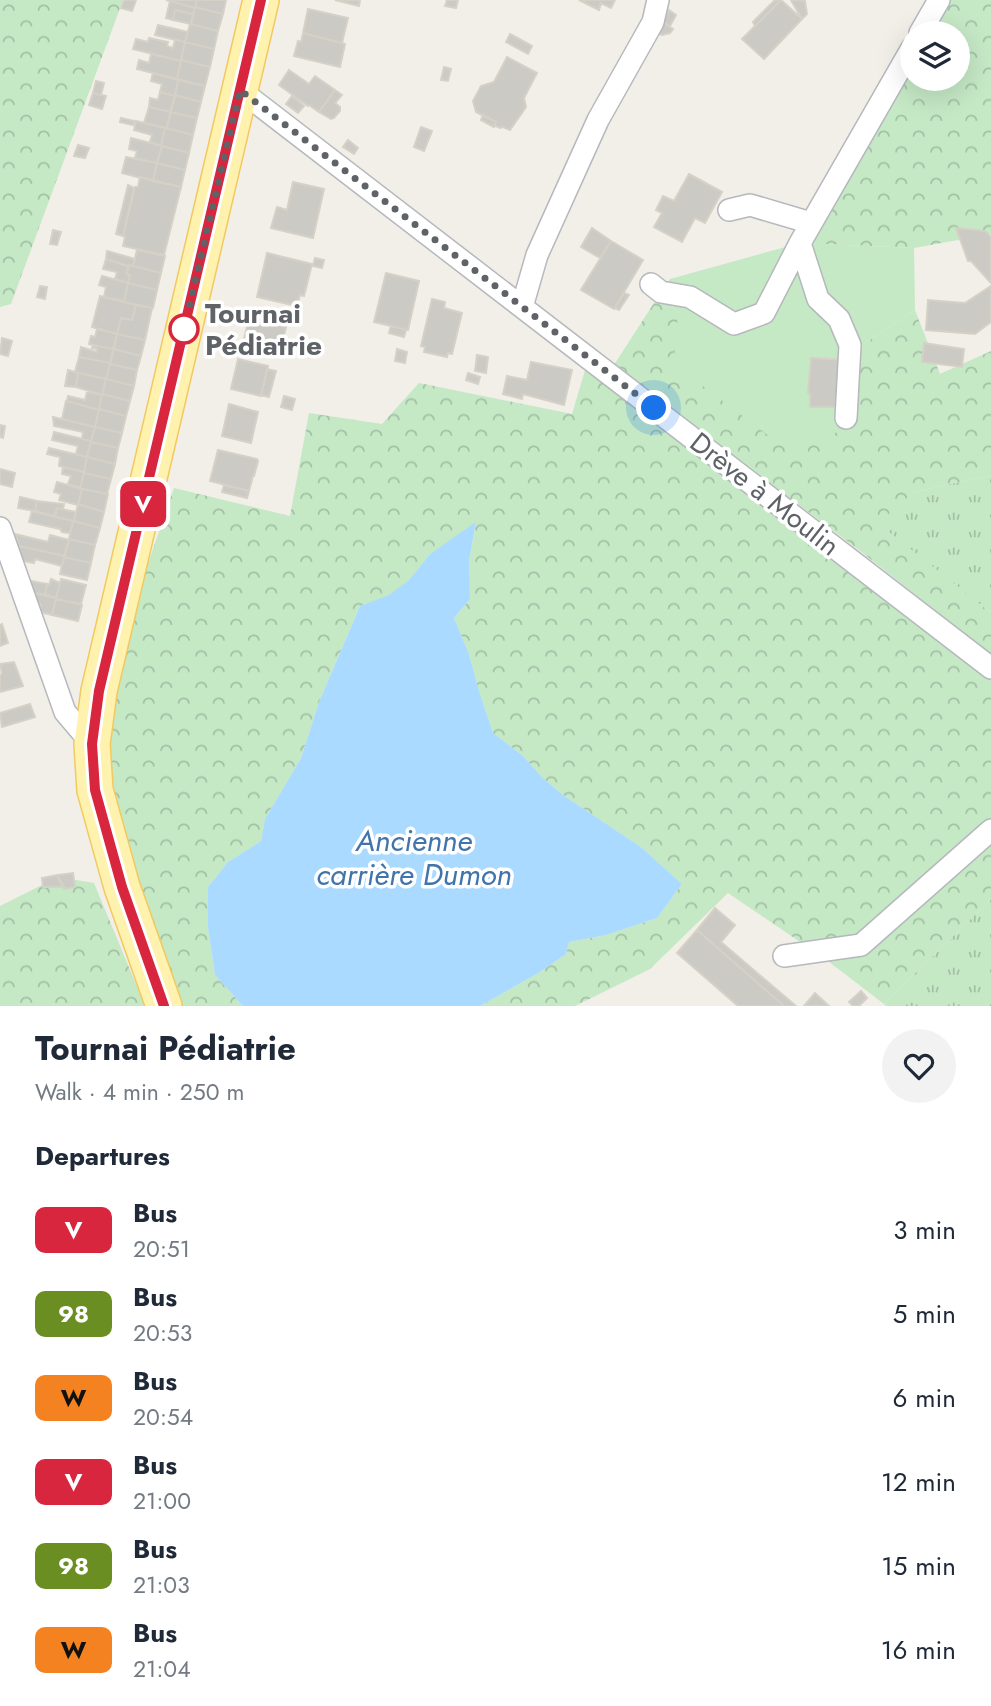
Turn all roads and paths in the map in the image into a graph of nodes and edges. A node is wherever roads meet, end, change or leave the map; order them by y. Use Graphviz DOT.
graph roads {
  1 [pos="261,0"];
  2 [pos="658,0"];
  3 [pos="939,0"];
  4 [pos="927,21"];
  5 [pos="900,69"];
  6 [pos="240,90"];
  7 [pos="729,210"];
  8 [pos="811,223"];
  9 [pos="800,243"];
  10 [pos="651,284"];
  11 [pos="522,307"];
  12 [pos="846,418"];
  13 [pos="0,528"];
  14 [pos="991,668"];
  15 [pos="92,744"];
  16 [pos="991,830"];
  17 [pos="784,956"];
  18 [pos="164,1006"];
  1 -- 6 [label="main road"];
  2 -- 11 [label="street"];
  3 -- 4 [label="street"];
  5 -- 8 [label="street"];
  6 -- 11 [label="street, Drève à Moulin"];
  6 -- 15 [label="main road"];
  7 -- 8 [label="street"];
  8 -- 9 [label="street"];
  9 -- 10 [label="street"];
  9 -- 12 [label="street"];
  11 -- 14 [label="street, Drève à Moulin"];
  13 -- 15 [label="street"];
  15 -- 18 [label="main road"];
  16 -- 17 [label="street"];
}
